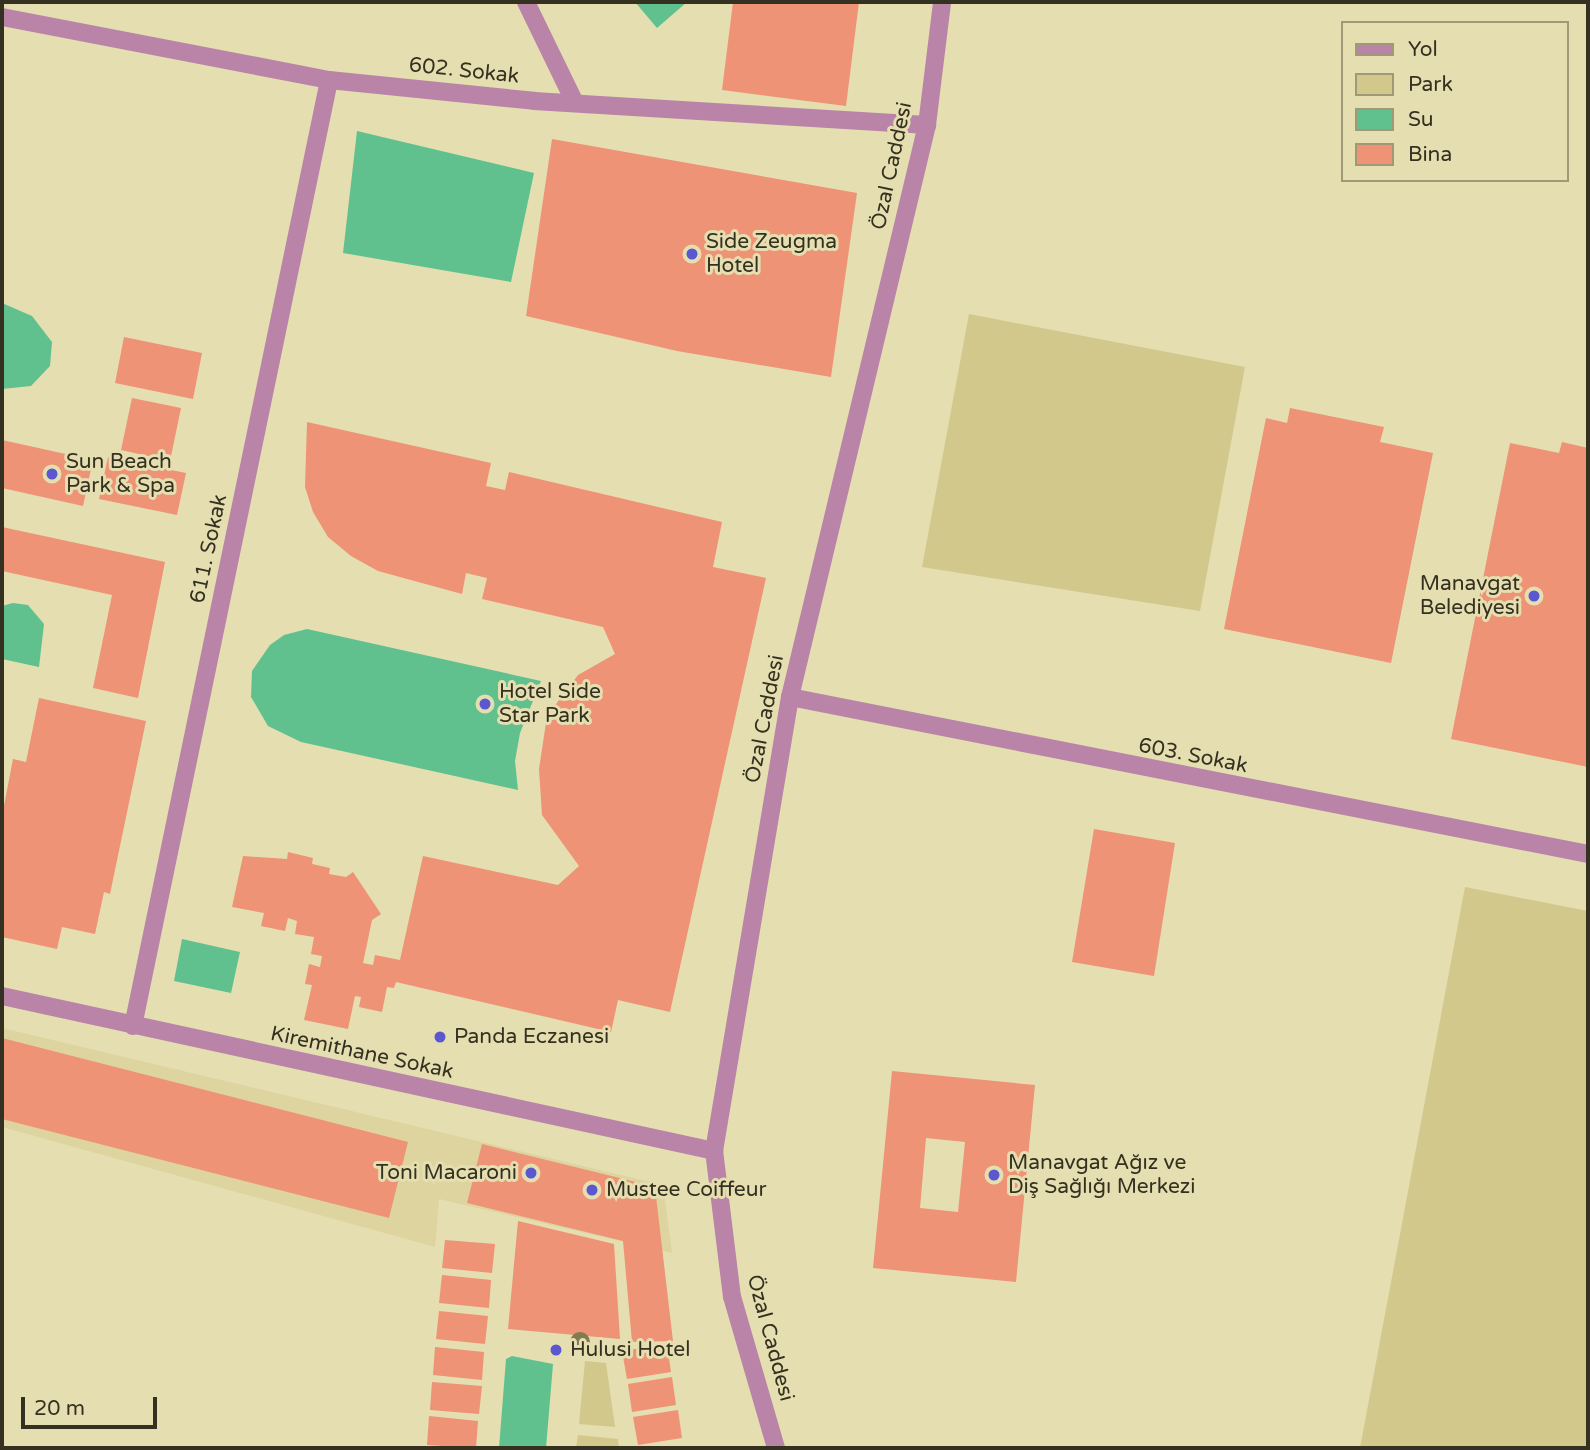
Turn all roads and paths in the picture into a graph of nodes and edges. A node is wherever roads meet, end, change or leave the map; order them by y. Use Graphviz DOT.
graph roads {
  1 [pos="526,2"];
  2 [pos="942,2"];
  3 [pos="2,17"];
  4 [pos="329,80"];
  5 [pos="575,103"];
  6 [pos="927,125"];
  7 [pos="790,698"];
  8 [pos="1588,854"];
  9 [pos="2,996"];
  10 [pos="133,1026"];
  11 [pos="714,1151"];
  12 [pos="776,1448"];
  1 -- 5 [label="street"];
  2 -- 6 [label="street, Özal Caddesi"];
  3 -- 4 [label="street, 602. Sokak"];
  4 -- 5 [label="street, 602. Sokak"];
  4 -- 10 [label="street, 611. Sokak"];
  5 -- 6 [label="street, 602. Sokak"];
  6 -- 7 [label="street, Özal Caddesi"];
  7 -- 8 [label="street, 603. Sokak"];
  7 -- 11 [label="street, Özal Caddesi"];
  9 -- 10 [label="street, Kiremithane Sokak"];
  10 -- 11 [label="street, Kiremithane Sokak"];
  11 -- 12 [label="street, Özal Caddesi"];
}
